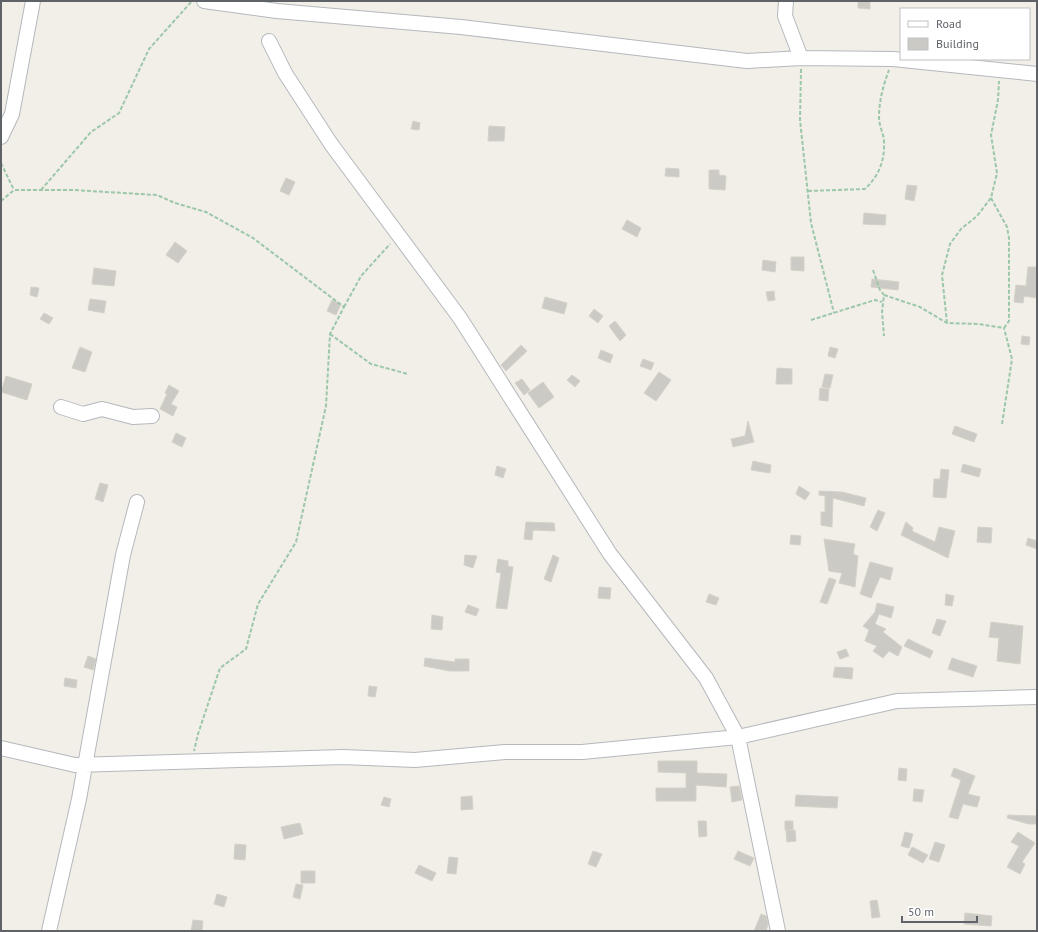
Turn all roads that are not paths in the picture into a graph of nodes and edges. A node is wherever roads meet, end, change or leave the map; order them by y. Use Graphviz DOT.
graph roads {
  1 [pos="32,1"];
  2 [pos="204,1"];
  3 [pos="786,1"];
  4 [pos="269,41"];
  5 [pos="801,58"];
  6 [pos="900,60"];
  7 [pos="902,60"];
  8 [pos="1037,74"];
  9 [pos="1,136"];
  10 [pos="61,407"];
  11 [pos="152,416"];
  12 [pos="137,502"];
  13 [pos="1037,697"];
  14 [pos="738,737"];
  15 [pos="1,748"];
  16 [pos="85,764"];
  17 [pos="49,931"];
  18 [pos="778,931"];
  1 -- 9 [label="street"];
  2 -- 5 [label="street"];
  3 -- 5 [label="street"];
  4 -- 14 [label="street"];
  5 -- 6 [label="street"];
  7 -- 8 [label="street"];
  10 -- 11 [label="street"];
  12 -- 16 [label="street"];
  13 -- 14 [label="street"];
  14 -- 16 [label="street"];
  14 -- 18 [label="street"];
  15 -- 16 [label="street"];
  16 -- 17 [label="street"];
}
